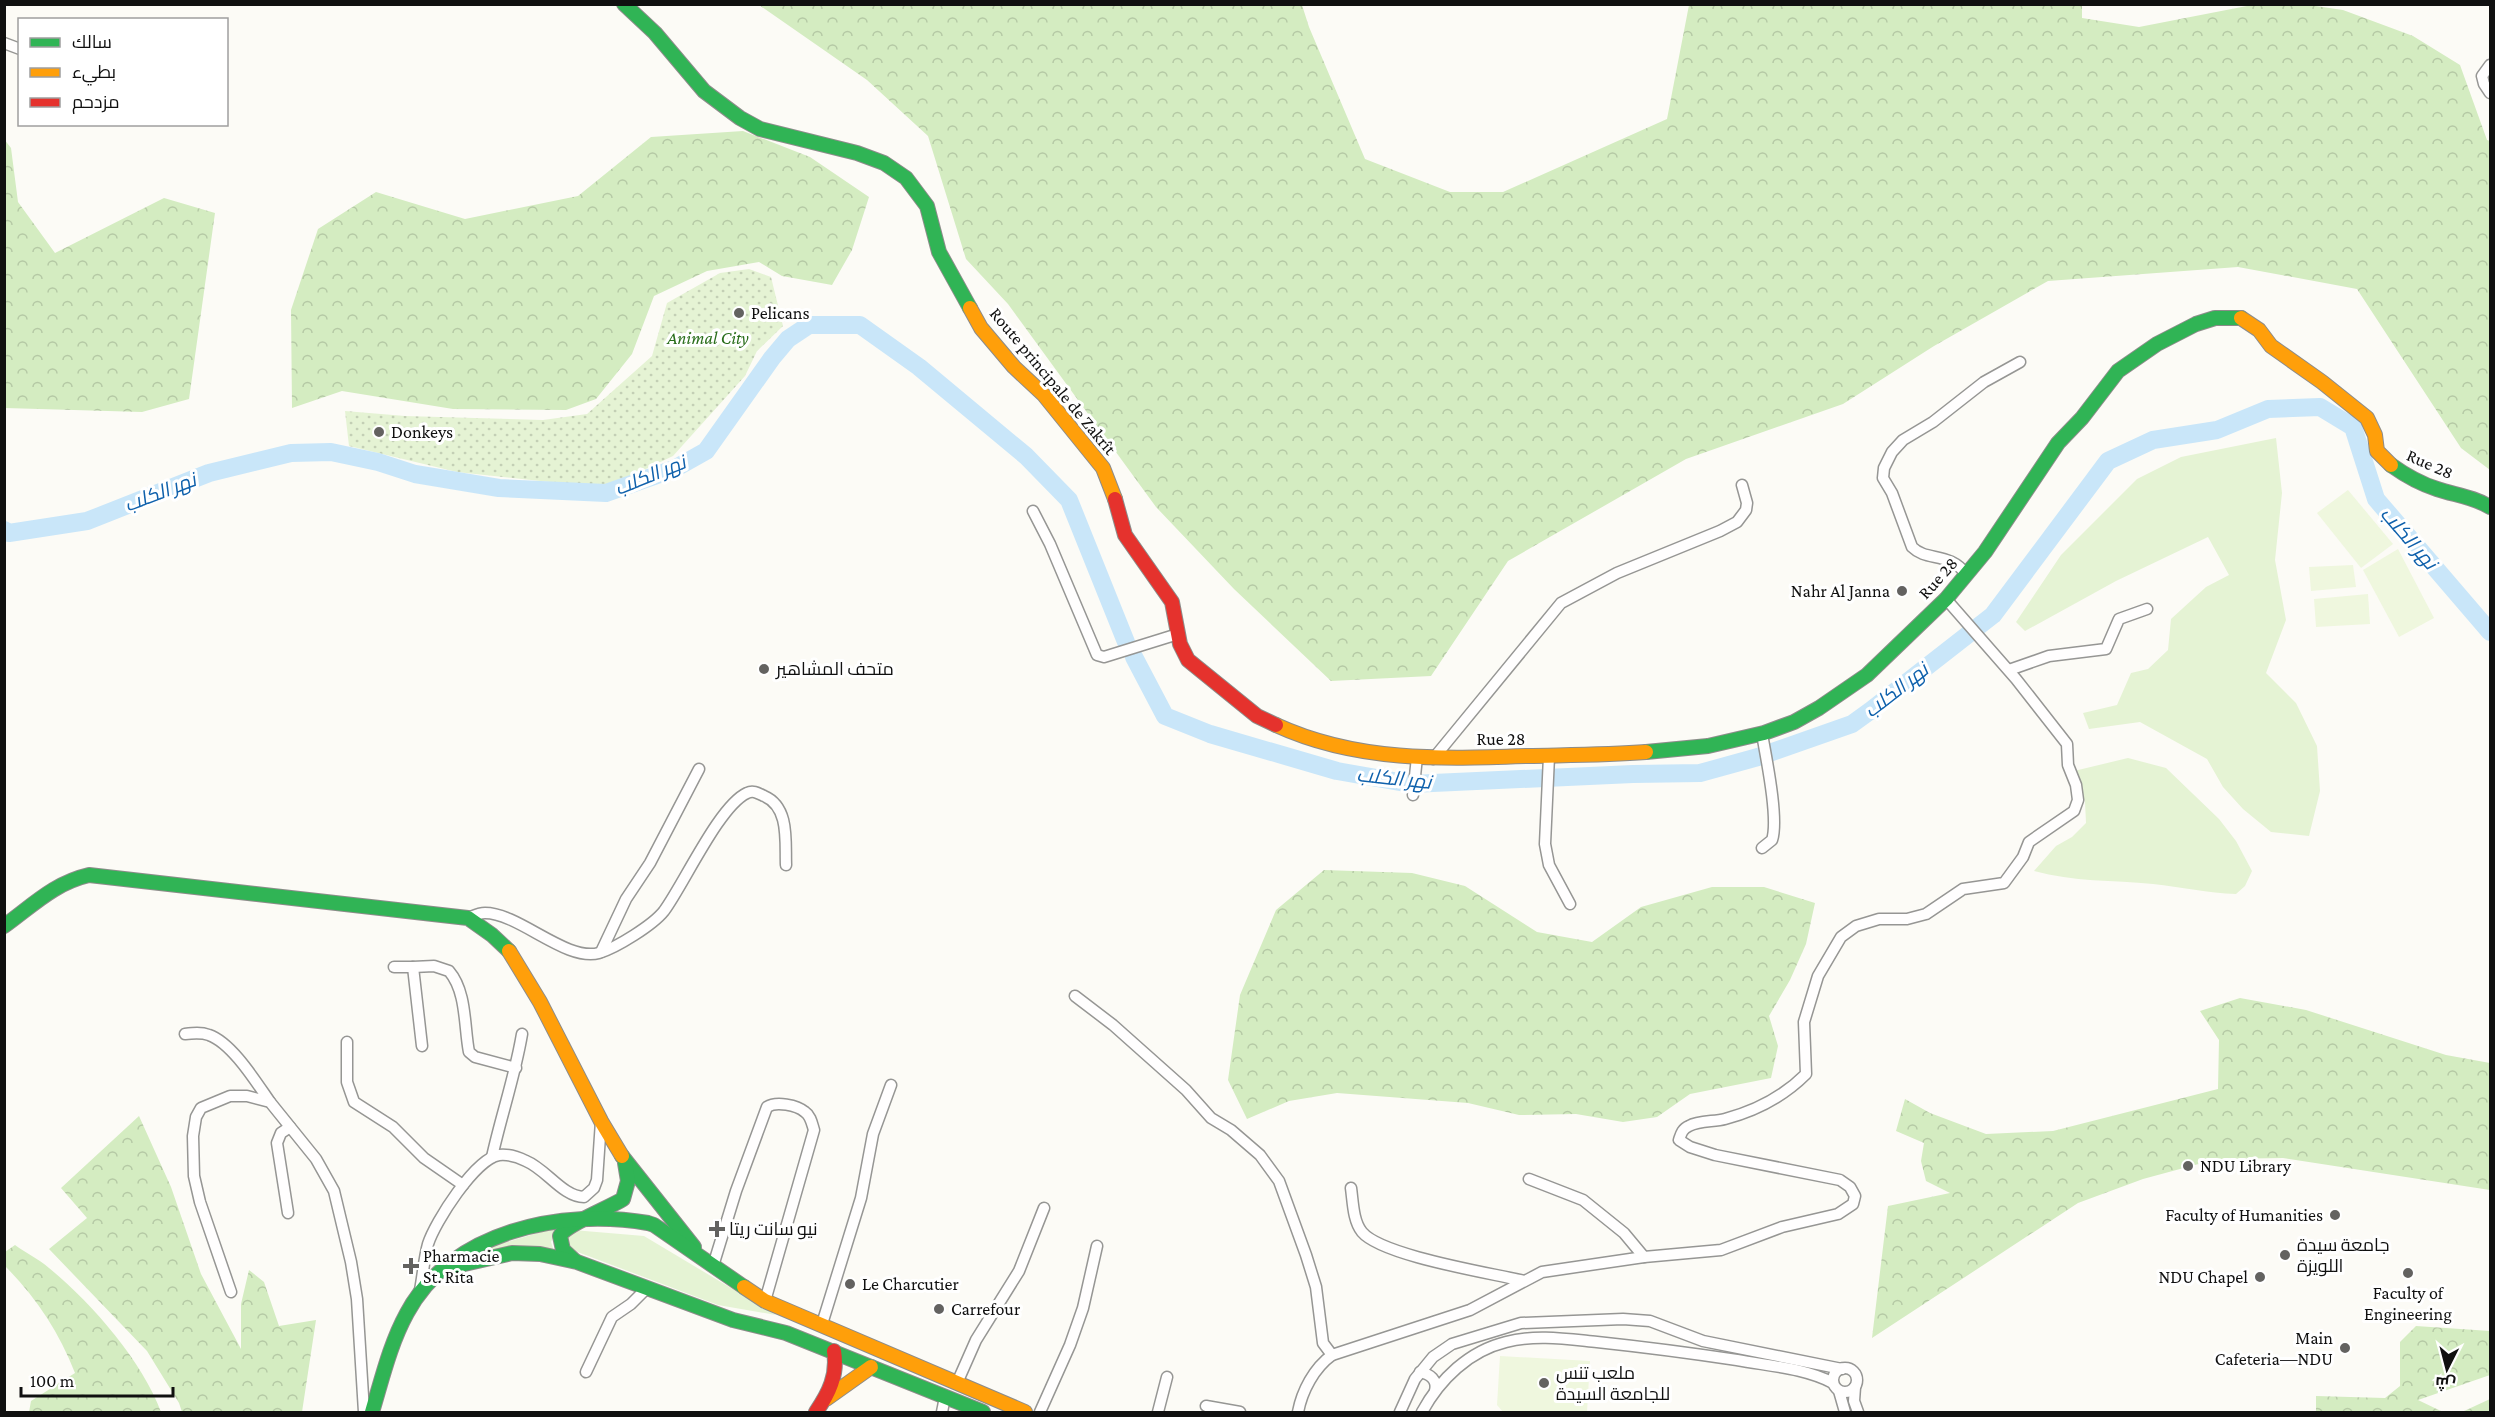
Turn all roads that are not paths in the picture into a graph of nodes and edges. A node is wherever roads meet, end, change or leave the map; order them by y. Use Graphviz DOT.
graph roads {
  1 [pos="624,4"];
  2 [pos="2490,65"];
  3 [pos="2490,93"];
  4 [pos="2020,362"];
  5 [pos="1742,485"];
  6 [pos="2490,507"];
  7 [pos="1033,511"];
  8 [pos="1967,575"];
  9 [pos="1946,599"];
  10 [pos="2147,609"];
  11 [pos="1178,634"];
  12 [pos="2009,670"];
  13 [pos="1270,724"];
  14 [pos="1762,738"];
  15 [pos="1549,756"];
  16 [pos="1417,759"];
  17 [pos="1433,759"];
  18 [pos="699,769"];
  19 [pos="1413,795"];
  20 [pos="1761,848"];
  21 [pos="786,865"];
  22 [pos="1570,904"];
  23 [pos="468,918"];
  24 [pos="4,926"];
  25 [pos="601,952"];
  26 [pos="394,967"];
  27 [pos="413,967"];
  28 [pos="1075,996"];
  29 [pos="185,1034"];
  30 [pos="522,1034"];
  31 [pos="347,1042"];
  32 [pos="422,1046"];
  33 [pos="516,1068"];
  34 [pos="891,1085"];
  35 [pos="270,1102"];
  36 [pos="601,1121"];
  37 [pos="290,1127"];
  38 [pos="492,1157"];
  39 [pos="624,1160"];
  40 [pos="1529,1179"];
  41 [pos="464,1185"];
  42 [pos="1351,1188"];
  43 [pos="1044,1208"];
  44 [pos="288,1213"];
  45 [pos="587,1220"];
  46 [pos="1097,1246"];
  47 [pos="1644,1257"];
  48 [pos="577,1262"];
  49 [pos="708,1263"];
  50 [pos="445,1268"];
  51 [pos="1524,1281"];
  52 [pos="647,1288"];
  53 [pos="231,1292"];
  54 [pos="420,1293"];
  55 [pos="765,1301"];
  56 [pos="822,1324"];
  57 [pos="834,1351"];
  58 [pos="1332,1355"];
  59 [pos="871,1367"];
  60 [pos="1842,1369"];
  61 [pos="586,1372"];
  62 [pos="1420,1372"];
  63 [pos="1167,1377"];
  64 [pos="957,1383"];
  65 [pos="1836,1387"];
  66 [pos="1855,1387"];
  67 [pos="1435,1391"];
  68 [pos="945,1397"];
  69 [pos="1206,1406"];
  70 [pos="820,1407"];
  71 [pos="364,1413"];
  72 [pos="372,1413"];
  73 [pos="942,1413"];
  74 [pos="983,1413"];
  75 [pos="1024,1413"];
  76 [pos="1040,1413"];
  77 [pos="1158,1413"];
  78 [pos="1240,1413"];
  79 [pos="1298,1413"];
  80 [pos="1400,1413"];
  81 [pos="1422,1413"];
  82 [pos="1845,1413"];
  83 [pos="1858,1413"];
  1 -- 11 [label="main road, Route principale de Zakrît"];
  2 -- 3 [label="street"];
  4 -- 8 [label="street"];
  5 -- 17 [label="street"];
  6 -- 8 [label="main road, Rue 28"];
  7 -- 11 [label="street"];
  8 -- 9 [label="main road, Rue 28"];
  9 -- 12 [label="street"];
  9 -- 14 [label="main road, Rue 28"];
  10 -- 12 [label="street"];
  11 -- 13 [label="main road, Route principale de Zakrît"];
  12 -- 47 [label="street"];
  13 -- 16 [label="main road, Rue 28"];
  14 -- 15 [label="main road, Rue 28"];
  14 -- 20 [label="street"];
  15 -- 17 [label="main road, Rue 28"];
  15 -- 22 [label="street"];
  16 -- 17 [label="main road, Rue 28"];
  16 -- 19 [label="street"];
  18 -- 25 [label="street"];
  21 -- 25 [label="street"];
  23 -- 24 [label="main road"];
  23 -- 25 [label="street"];
  23 -- 36 [label="main road"];
  26 -- 27 [label="street"];
  27 -- 32 [label="street"];
  27 -- 33 [label="street"];
  28 -- 58 [label="street"];
  29 -- 35 [label="street"];
  30 -- 33 [label="street"];
  31 -- 41 [label="street"];
  33 -- 38 [label="street"];
  34 -- 56 [label="street"];
  35 -- 37 [label="street"];
  35 -- 53 [label="street"];
  36 -- 38 [label="street"];
  36 -- 39 [label="main road"];
  37 -- 44 [label="street"];
  37 -- 71 [label="street"];
  38 -- 41 [label="street"];
  39 -- 45 [label="main road"];
  39 -- 49 [label="main road"];
  40 -- 47 [label="street"];
  41 -- 54 [label="street"];
  42 -- 51 [label="street"];
  43 -- 64 [label="street"];
  45 -- 48 [label="main road"];
  45 -- 49 [label="main road"];
  45 -- 50 [label="main road"];
  46 -- 76 [label="street"];
  47 -- 51 [label="street"];
  48 -- 50 [label="main road"];
  48 -- 52 [label="main road"];
  49 -- 55 [label="main road"];
  49 -- 55 [label="street"];
  50 -- 54 [label="main road"];
  51 -- 58 [label="street"];
  52 -- 57 [label="main road"];
  52 -- 61 [label="street"];
  54 -- 72 [label="main road"];
  55 -- 56 [label="main road"];
  56 -- 64 [label="main road"];
  57 -- 59 [label="main road"];
  57 -- 70 [label="main road"];
  58 -- 79 [label="street"];
  59 -- 68 [label="main road"];
  59 -- 70 [label="main road"];
  60 -- 62 [label="street"];
  60 -- 65 [label="street"];
  60 -- 66 [label="street"];
  62 -- 67 [label="street"];
  62 -- 80 [label="street"];
  63 -- 77 [label="street"];
  64 -- 75 [label="main road"];
  65 -- 66 [label="street"];
  65 -- 67 [label="street"];
  65 -- 82 [label="street"];
  66 -- 83 [label="street"];
  67 -- 81 [label="street"];
  68 -- 73 [label="street"];
  68 -- 74 [label="main road"];
  69 -- 78 [label="street"];
}
